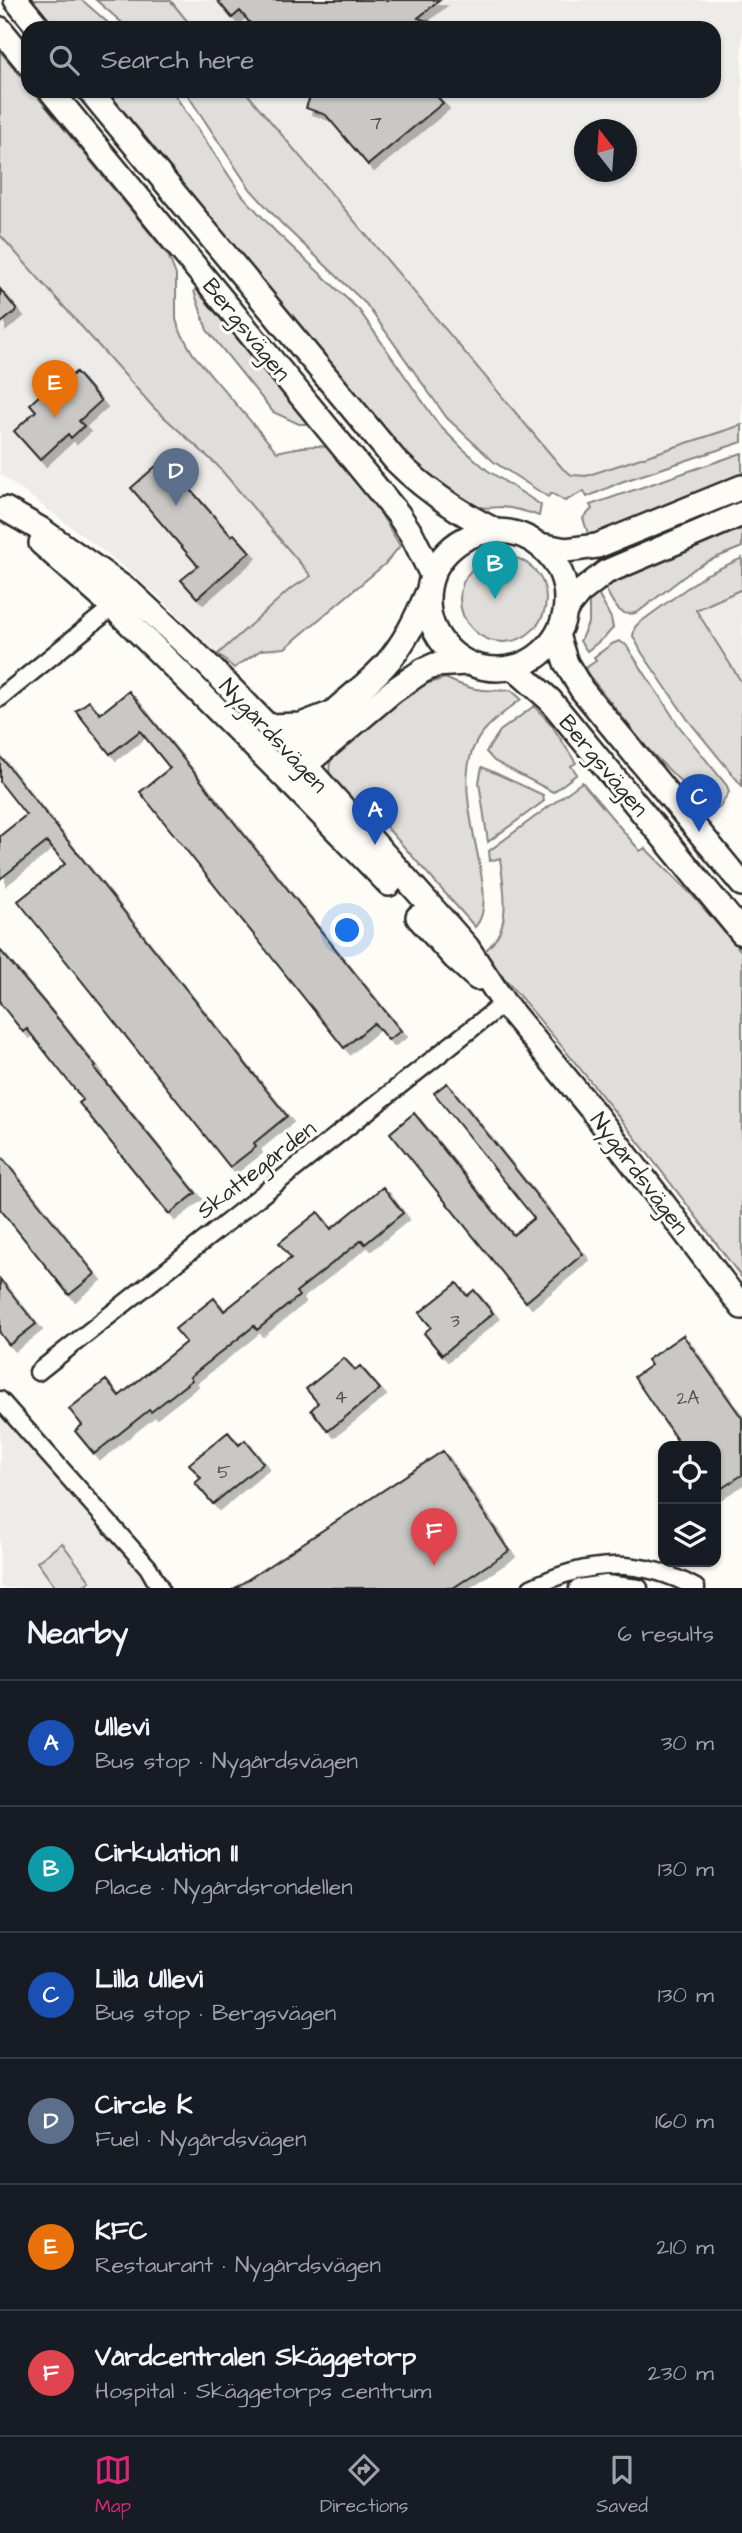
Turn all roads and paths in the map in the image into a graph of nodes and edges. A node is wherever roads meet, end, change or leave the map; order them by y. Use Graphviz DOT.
graph roads {
  1 [pos="16,0"];
  2 [pos="33,21"];
  3 [pos="0,29"];
  4 [pos="21,54"];
  5 [pos="57,98"];
  6 [pos="96,98"];
  7 [pos="742,487"];
  8 [pos="2,507"];
  9 [pos="742,514"];
  10 [pos="494,530"];
  11 [pos="540,545"];
  12 [pos="429,585"];
  13 [pos="122,600"];
  14 [pos="566,609"];
  15 [pos="557,635"];
  16 [pos="466,663"];
  17 [pos="514,668"];
  18 [pos="0,698"];
  19 [pos="333,712"];
  20 [pos="268,726"];
  21 [pos="295,765"];
  22 [pos="742,884"];
  23 [pos="742,933"];
  24 [pos="504,1003"];
  25 [pos="721,1280"];
  26 [pos="742,1307"];
  27 [pos="742,1314"];
  28 [pos="38,1372"];
  29 [pos="0,1400"];
  30 [pos="158,1586"];
  31 [pos="531,1588"];
  32 [pos="578,1588"];
  33 [pos="639,1588"];
  34 [pos="696,1588"];
  1 -- 2 [label="main road"];
  3 -- 4 [label="main road"];
  5 -- 12 [label="main road, Bergsvägen"];
  6 -- 10 [label="main road, Bergsvägen"];
  7 -- 11 [label="main road"];
  8 -- 13 [label="main road, Nygårdsvägen"];
  9 -- 14 [label="main road"];
  10 -- 11 [label="main road"];
  10 -- 12 [label="main road"];
  11 -- 14 [label="main road"];
  12 -- 16 [label="main road"];
  12 -- 19 [label="main road"];
  13 -- 18 [label="street"];
  13 -- 20 [label="main road, Nygårdsvägen"];
  13 -- 21 [label="main road, Nygårdsvägen"];
  14 -- 15 [label="main road"];
  15 -- 17 [label="main road"];
  15 -- 22 [label="main road, Bergsvägen"];
  16 -- 17 [label="main road"];
  16 -- 21 [label="main road"];
  17 -- 23 [label="main road, Bergsvägen"];
  19 -- 20 [label="main road"];
  19 -- 21 [label="main road"];
  20 -- 21 [label="main road, Nygårdsvägen"];
  21 -- 24 [label="main road, Nygårdsvägen"];
  24 -- 25 [label="main road, Nygårdsvägen"];
  24 -- 28 [label="street, Skattegården"];
  25 -- 26 [label="main road, Nygårdsvägen"];
  25 -- 27 [label="main road, Nygårdsvägen"];
  29 -- 30 [label="street"];
  31 -- 34 [label="street"];
  32 -- 33 [label="street"];
}
